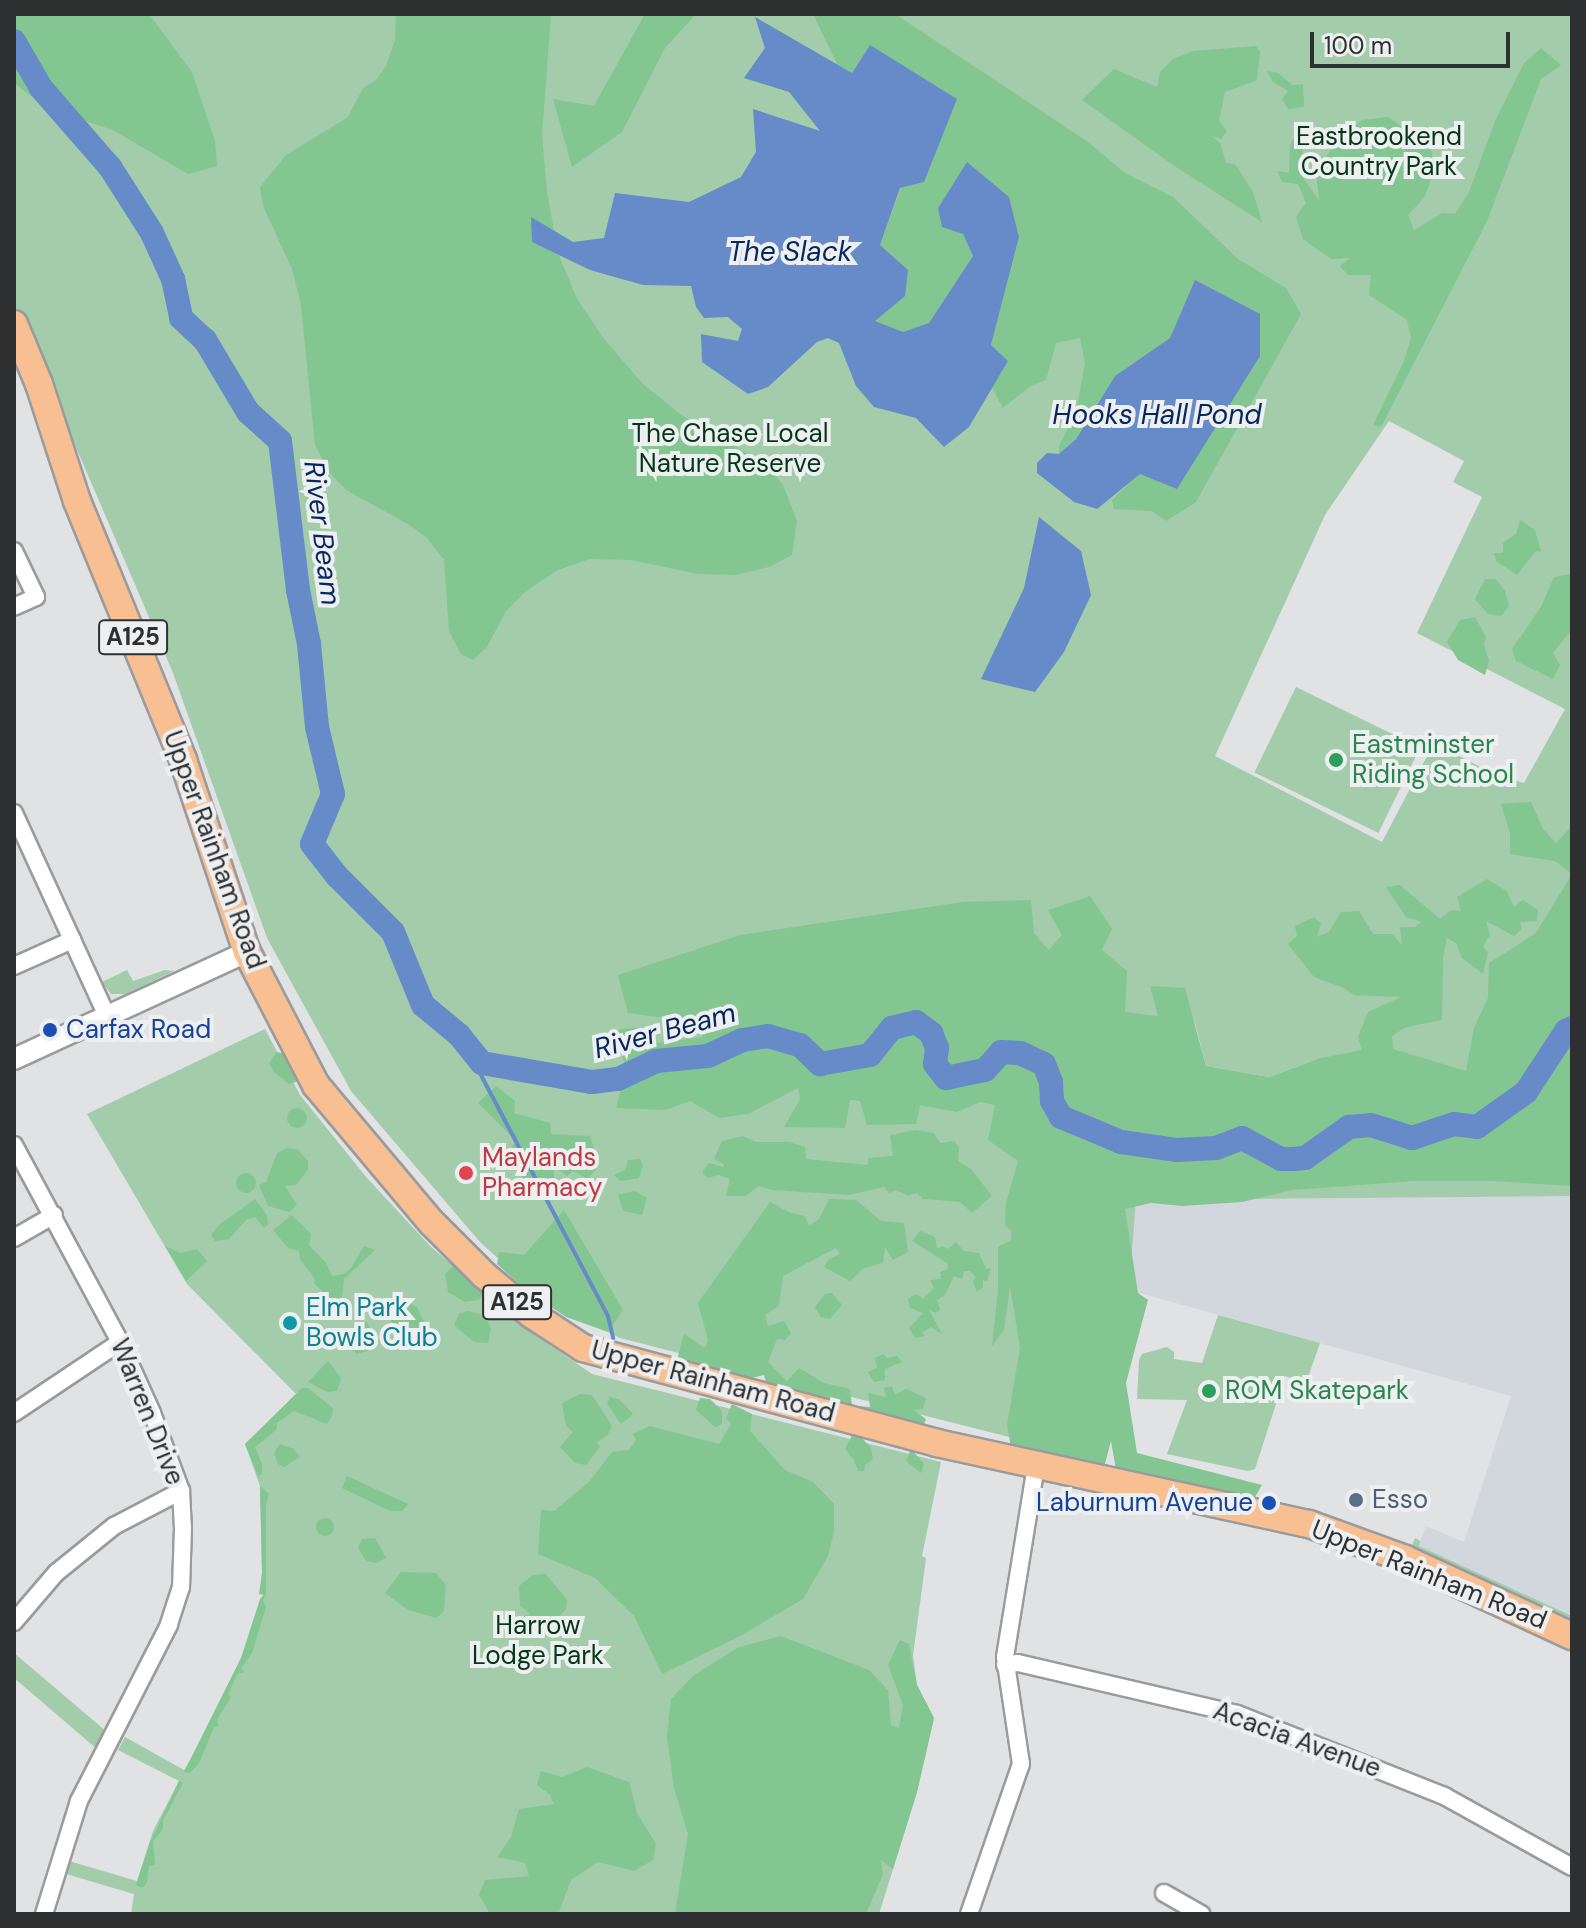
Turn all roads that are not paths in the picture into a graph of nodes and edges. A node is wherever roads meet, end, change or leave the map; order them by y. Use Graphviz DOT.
graph roads {
  1 [pos="14,324"];
  2 [pos="14,551"];
  3 [pos="14,607"];
  4 [pos="14,813"];
  5 [pos="72,940"];
  6 [pos="247,952"];
  7 [pos="14,966"];
  8 [pos="107,1016"];
  9 [pos="14,1059"];
  10 [pos="14,1145"];
  11 [pos="54,1215"];
  12 [pos="14,1238"];
  13 [pos="120,1342"];
  14 [pos="14,1413"];
  15 [pos="1036,1466"];
  16 [pos="181,1491"];
  17 [pos="14,1622"];
  18 [pos="1572,1636"];
  19 [pos="1005,1665"];
  20 [pos="1572,1867"];
  21 [pos="1164,1893"];
  22 [pos="44,1914"];
  23 [pos="969,1914"];
  24 [pos="1201,1914"];
  1 -- 6 [label="main road, Upper Rainham Road / A125"];
  2 -- 3 [label="street"];
  4 -- 5 [label="street"];
  5 -- 7 [label="street"];
  5 -- 8 [label="street"];
  6 -- 8 [label="street"];
  6 -- 15 [label="main road, Upper Rainham Road / A125"];
  8 -- 9 [label="street"];
  10 -- 11 [label="street, Warren Drive"];
  11 -- 12 [label="street"];
  11 -- 13 [label="street, Warren Drive"];
  13 -- 14 [label="street"];
  13 -- 16 [label="street, Warren Drive"];
  15 -- 18 [label="main road, Upper Rainham Road / A125"];
  15 -- 19 [label="street"];
  16 -- 17 [label="street"];
  16 -- 22 [label="street, Warren Drive"];
  19 -- 20 [label="street, Acacia Avenue"];
  19 -- 23 [label="street"];
  21 -- 24 [label="street"];
}
